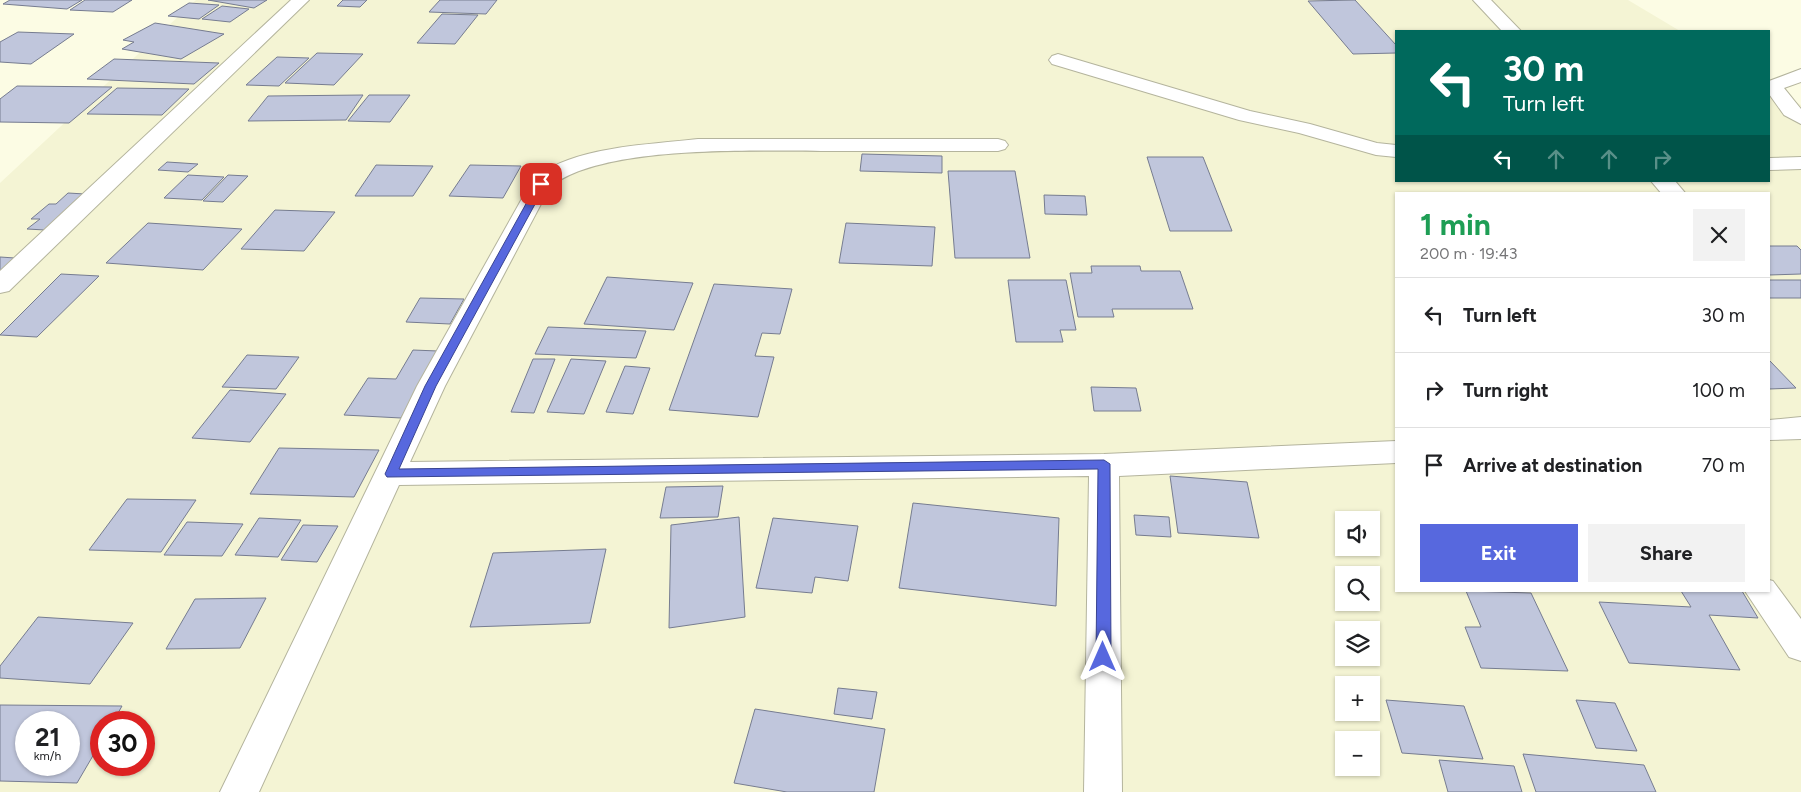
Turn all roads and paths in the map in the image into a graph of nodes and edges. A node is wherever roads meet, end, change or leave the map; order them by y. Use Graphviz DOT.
graph roads {
  1 [pos="301,0"];
  2 [pos="1481,0"];
  3 [pos="1511,30"];
  4 [pos="1058,60"];
  5 [pos="1801,75"];
  6 [pos="1801,118"];
  7 [pos="998,145"];
  8 [pos="1395,151"];
  9 [pos="1770,164"];
  10 [pos="1801,164"];
  11 [pos="1663,182"];
  12 [pos="1673,192"];
  13 [pos="0,285"];
  14 [pos="1801,428"];
  15 [pos="1770,430"];
  16 [pos="1395,452"];
  17 [pos="1104,464"];
  18 [pos="391,474"];
  19 [pos="1762,592"];
  20 [pos="1801,646"];
  21 [pos="239,792"];
  22 [pos="1103,792"];
  1 -- 13 [label="street"];
  2 -- 3 [label="street"];
  4 -- 8 [label="street"];
  5 -- 6 [label="street"];
  7 -- 18 [label="street"];
  9 -- 10 [label="street"];
  11 -- 12 [label="street"];
  14 -- 15 [label="street"];
  16 -- 17 [label="street"];
  17 -- 18 [label="street"];
  17 -- 22 [label="street"];
  18 -- 21 [label="street"];
  19 -- 20 [label="street"];
}
